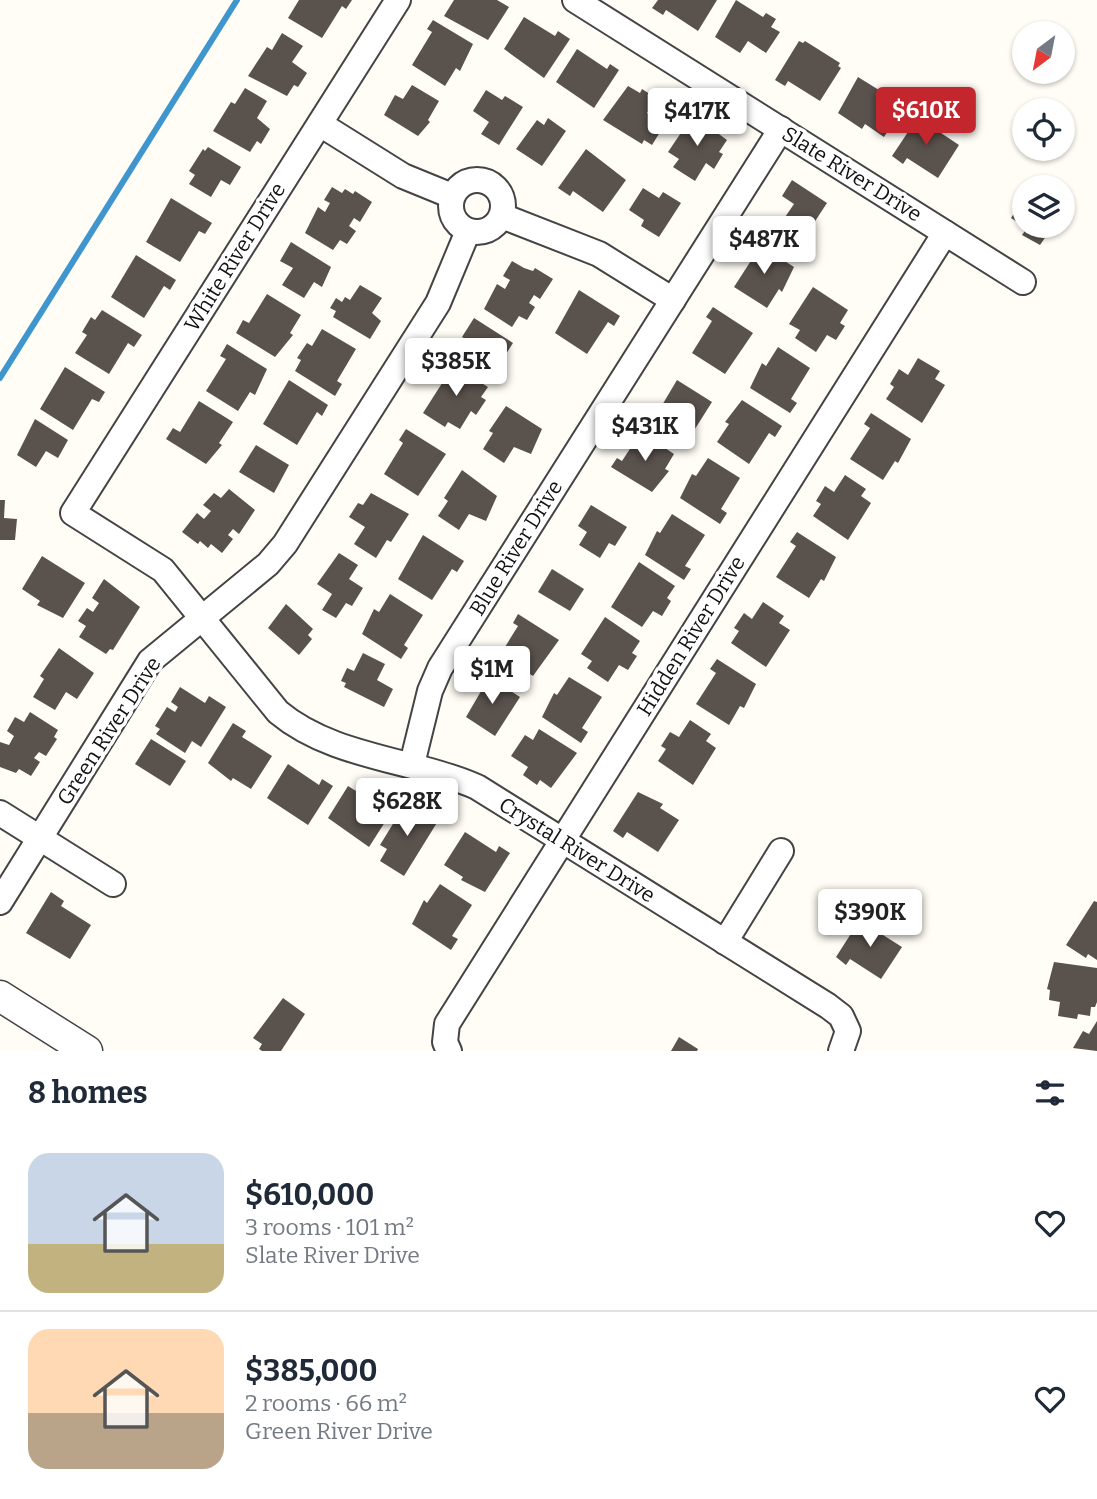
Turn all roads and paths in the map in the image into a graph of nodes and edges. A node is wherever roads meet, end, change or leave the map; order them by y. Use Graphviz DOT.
graph roads {
  1 [pos="398,0"];
  2 [pos="575,0"];
  3 [pos="320,124"];
  4 [pos="781,129"];
  5 [pos="452,196"];
  6 [pos="502,216"];
  7 [pos="468,231"];
  8 [pos="945,233"];
  9 [pos="1023,282"];
  10 [pos="673,300"];
  11 [pos="73,513"];
  12 [pos="203,617"];
  13 [pos="412,764"];
  14 [pos="0,813"];
  15 [pos="40,838"];
  16 [pos="563,841"];
  17 [pos="781,851"];
  18 [pos="113,884"];
  19 [pos="0,902"];
  20 [pos="724,942"];
  21 [pos="0,996"];
  22 [pos="844,1041"];
  23 [pos="447,1046"];
  24 [pos="87,1051"];
  1 -- 3 [label="street, White River Drive"];
  2 -- 4 [label="street, Slate River Drive"];
  3 -- 5 [label="street"];
  3 -- 11 [label="street, White River Drive"];
  4 -- 8 [label="street, Slate River Drive"];
  4 -- 10 [label="street, Blue River Drive"];
  5 -- 6 [label="street"];
  5 -- 7 [label="street"];
  6 -- 7 [label="street"];
  6 -- 10 [label="street"];
  7 -- 12 [label="street, Green River Drive"];
  8 -- 9 [label="street, Slate River Drive"];
  8 -- 16 [label="street, Hidden River Drive"];
  10 -- 13 [label="street, Blue River Drive"];
  11 -- 12 [label="street, Crystal River Drive"];
  12 -- 13 [label="street, Crystal River Drive"];
  12 -- 15 [label="street, Green River Drive"];
  13 -- 16 [label="street, Crystal River Drive"];
  14 -- 15 [label="street"];
  15 -- 18 [label="street"];
  15 -- 19 [label="street, Green River Drive"];
  16 -- 20 [label="street, Crystal River Drive"];
  16 -- 23 [label="street, Hidden River Drive"];
  17 -- 20 [label="street"];
  20 -- 22 [label="street, Crystal River Drive"];
  21 -- 24 [label="street"];
}
